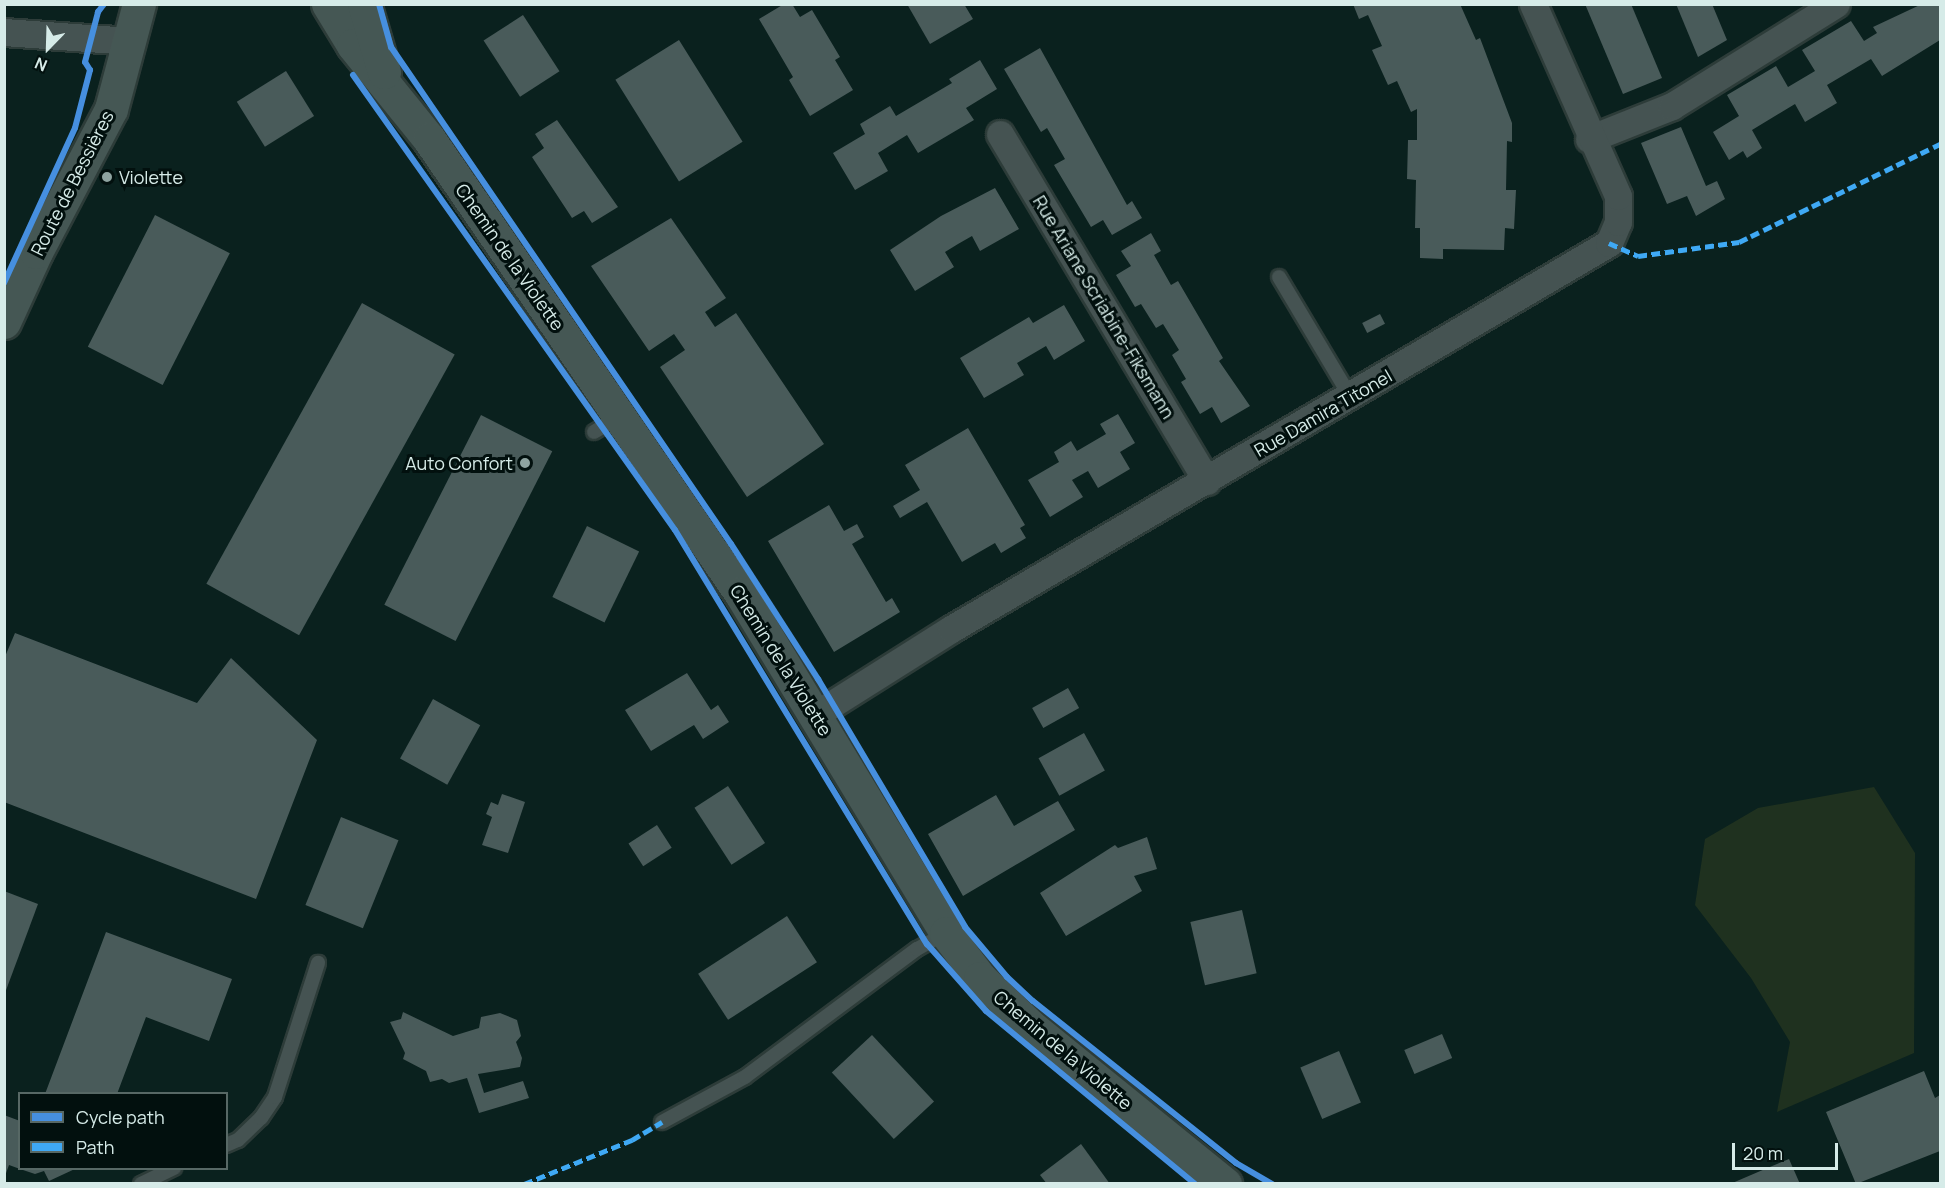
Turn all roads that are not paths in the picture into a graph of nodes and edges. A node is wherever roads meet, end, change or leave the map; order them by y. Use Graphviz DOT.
graph roads {
  1 [pos="139,4"];
  2 [pos="328,4"];
  3 [pos="364,4"];
  4 [pos="1533,4"];
  5 [pos="1836,4"];
  6 [pos="4,32"];
  7 [pos="130,41"];
  8 [pos="389,85"];
  9 [pos="1000,134"];
  10 [pos="1589,139"];
  11 [pos="1280,277"];
  12 [pos="4,322"];
  13 [pos="1351,398"];
  14 [pos="1207,481"];
  15 [pos="815,715"];
  16 [pos="946,933"];
  17 [pos="318,963"];
  18 [pos="662,1122"];
  19 [pos="228,1144"];
  20 [pos="170,1170"];
  21 [pos="141,1184"];
  22 [pos="1225,1184"];
  1 -- 7 [label="street, Route de Bessières"];
  2 -- 8 [label="street, Chemin de la Violette"];
  3 -- 8 [label="street, Chemin de la Violette"];
  4 -- 10 [label="street, Rue Damira Titonel"];
  5 -- 10 [label="street"];
  6 -- 7 [label="street"];
  7 -- 12 [label="street, Route de Bessières"];
  8 -- 15 [label="street, Chemin de la Violette"];
  9 -- 14 [label="street, Rue Ariane Scriabine-Fiksmann"];
  10 -- 13 [label="street, Rue Damira Titonel"];
  11 -- 13 [label="lane"];
  13 -- 14 [label="street, Rue Damira Titonel"];
  14 -- 15 [label="street, Rue Damira Titonel"];
  15 -- 16 [label="street, Chemin de la Violette"];
  16 -- 18 [label="lane"];
  16 -- 22 [label="street, Chemin de la Violette"];
  17 -- 19 [label="lane"];
  20 -- 21 [label="lane"];
}
